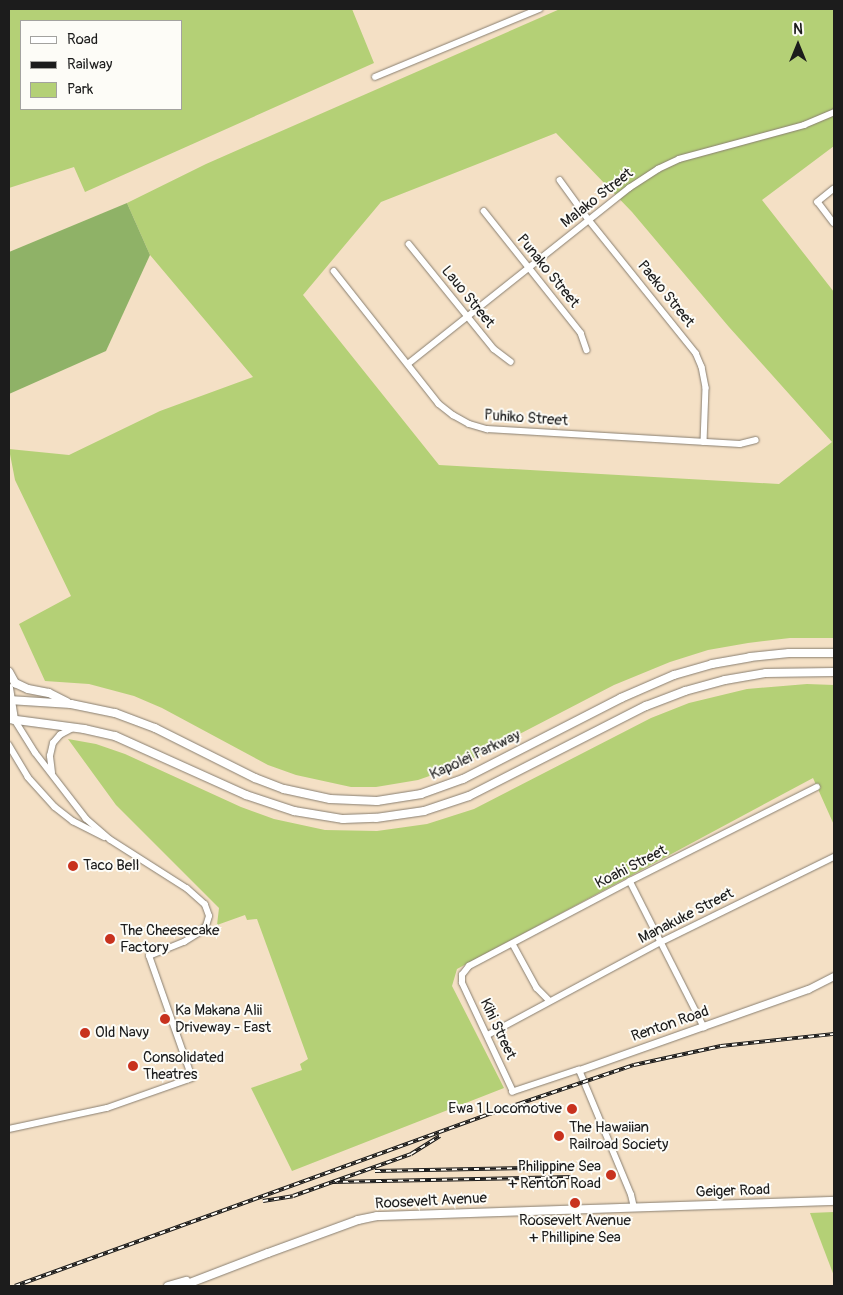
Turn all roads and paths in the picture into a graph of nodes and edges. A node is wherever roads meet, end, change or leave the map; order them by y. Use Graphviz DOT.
graph roads {
  1 [pos="539,9"];
  2 [pos="375,77"];
  3 [pos="834,112"];
  4 [pos="560,180"];
  5 [pos="834,189"];
  6 [pos="484,211"];
  7 [pos="589,220"];
  8 [pos="834,223"];
  9 [pos="409,244"];
  10 [pos="529,268"];
  11 [pos="334,271"];
  12 [pos="468,317"];
  13 [pos="588,350"];
  14 [pos="511,362"];
  15 [pos="408,364"];
  16 [pos="756,440"];
  17 [pos="704,442"];
  18 [pos="834,653"];
  19 [pos="9,672"];
  20 [pos="834,672"];
  21 [pos="9,688"];
  22 [pos="10,700"];
  23 [pos="71,704"];
  24 [pos="11,719"];
  25 [pos="78,728"];
  26 [pos="9,745"];
  27 [pos="53,775"];
  28 [pos="817,786"];
  29 [pos="110,840"];
  30 [pos="834,857"];
  31 [pos="630,881"];
  32 [pos="661,942"];
  33 [pos="513,944"];
  34 [pos="462,975"];
  35 [pos="834,976"];
  36 [pos="549,1000"];
  37 [pos="704,1027"];
  38 [pos="488,1034"];
  39 [pos="579,1070"];
  40 [pos="513,1092"];
  41 [pos="9,1129"];
  42 [pos="834,1201"];
  43 [pos="634,1208"];
  44 [pos="210,1274"];
  45 [pos="168,1286"];
  46 [pos="182,1286"];
  1 -- 2 [label="street"];
  3 -- 7 [label="street, Malako Street"];
  4 -- 7 [label="street, Paeko Street"];
  5 -- 8 [label="street"];
  6 -- 10 [label="street, Punako Street"];
  7 -- 10 [label="street, Malako Street"];
  7 -- 17 [label="street, Paeko Street"];
  9 -- 12 [label="street, Lauo Street"];
  10 -- 12 [label="street, Malako Street"];
  10 -- 13 [label="street, Punako Street"];
  11 -- 15 [label="street, Puhiko Street"];
  12 -- 14 [label="street, Lauo Street"];
  12 -- 15 [label="street, Malako Street"];
  15 -- 17 [label="street, Puhiko Street"];
  16 -- 17 [label="street, Puhiko Street"];
  18 -- 23 [label="main road, Kapolei Parkway"];
  19 -- 23 [label="main road"];
  20 -- 25 [label="main road"];
  21 -- 22 [label="main road"];
  22 -- 23 [label="main road, Kapolei Parkway"];
  22 -- 24 [label="main road"];
  24 -- 25 [label="main road"];
  24 -- 27 [label="street"];
  25 -- 27 [label="street"];
  26 -- 29 [label="street"];
  27 -- 29 [label="street"];
  28 -- 31 [label="street, Koahi Street"];
  29 -- 41 [label="street"];
  30 -- 32 [label="street, Manakuke Street"];
  31 -- 32 [label="street"];
  31 -- 33 [label="street, Koahi Street"];
  32 -- 36 [label="street, Manakuke Street"];
  32 -- 37 [label="street"];
  33 -- 34 [label="street, Koahi Street"];
  33 -- 36 [label="street"];
  34 -- 38 [label="street, Kihi Street"];
  35 -- 37 [label="street, Renton Road"];
  36 -- 38 [label="street, Manakuke Street"];
  37 -- 39 [label="street, Renton Road"];
  38 -- 40 [label="street, Kihi Street"];
  39 -- 40 [label="street, Renton Road"];
  39 -- 43 [label="street"];
  42 -- 43 [label="main road, Geiger Road"];
  43 -- 44 [label="main road, Roosevelt Avenue"];
  44 -- 45 [label="main road"];
  44 -- 46 [label="main road, Roosevelt Avenue"];
}
